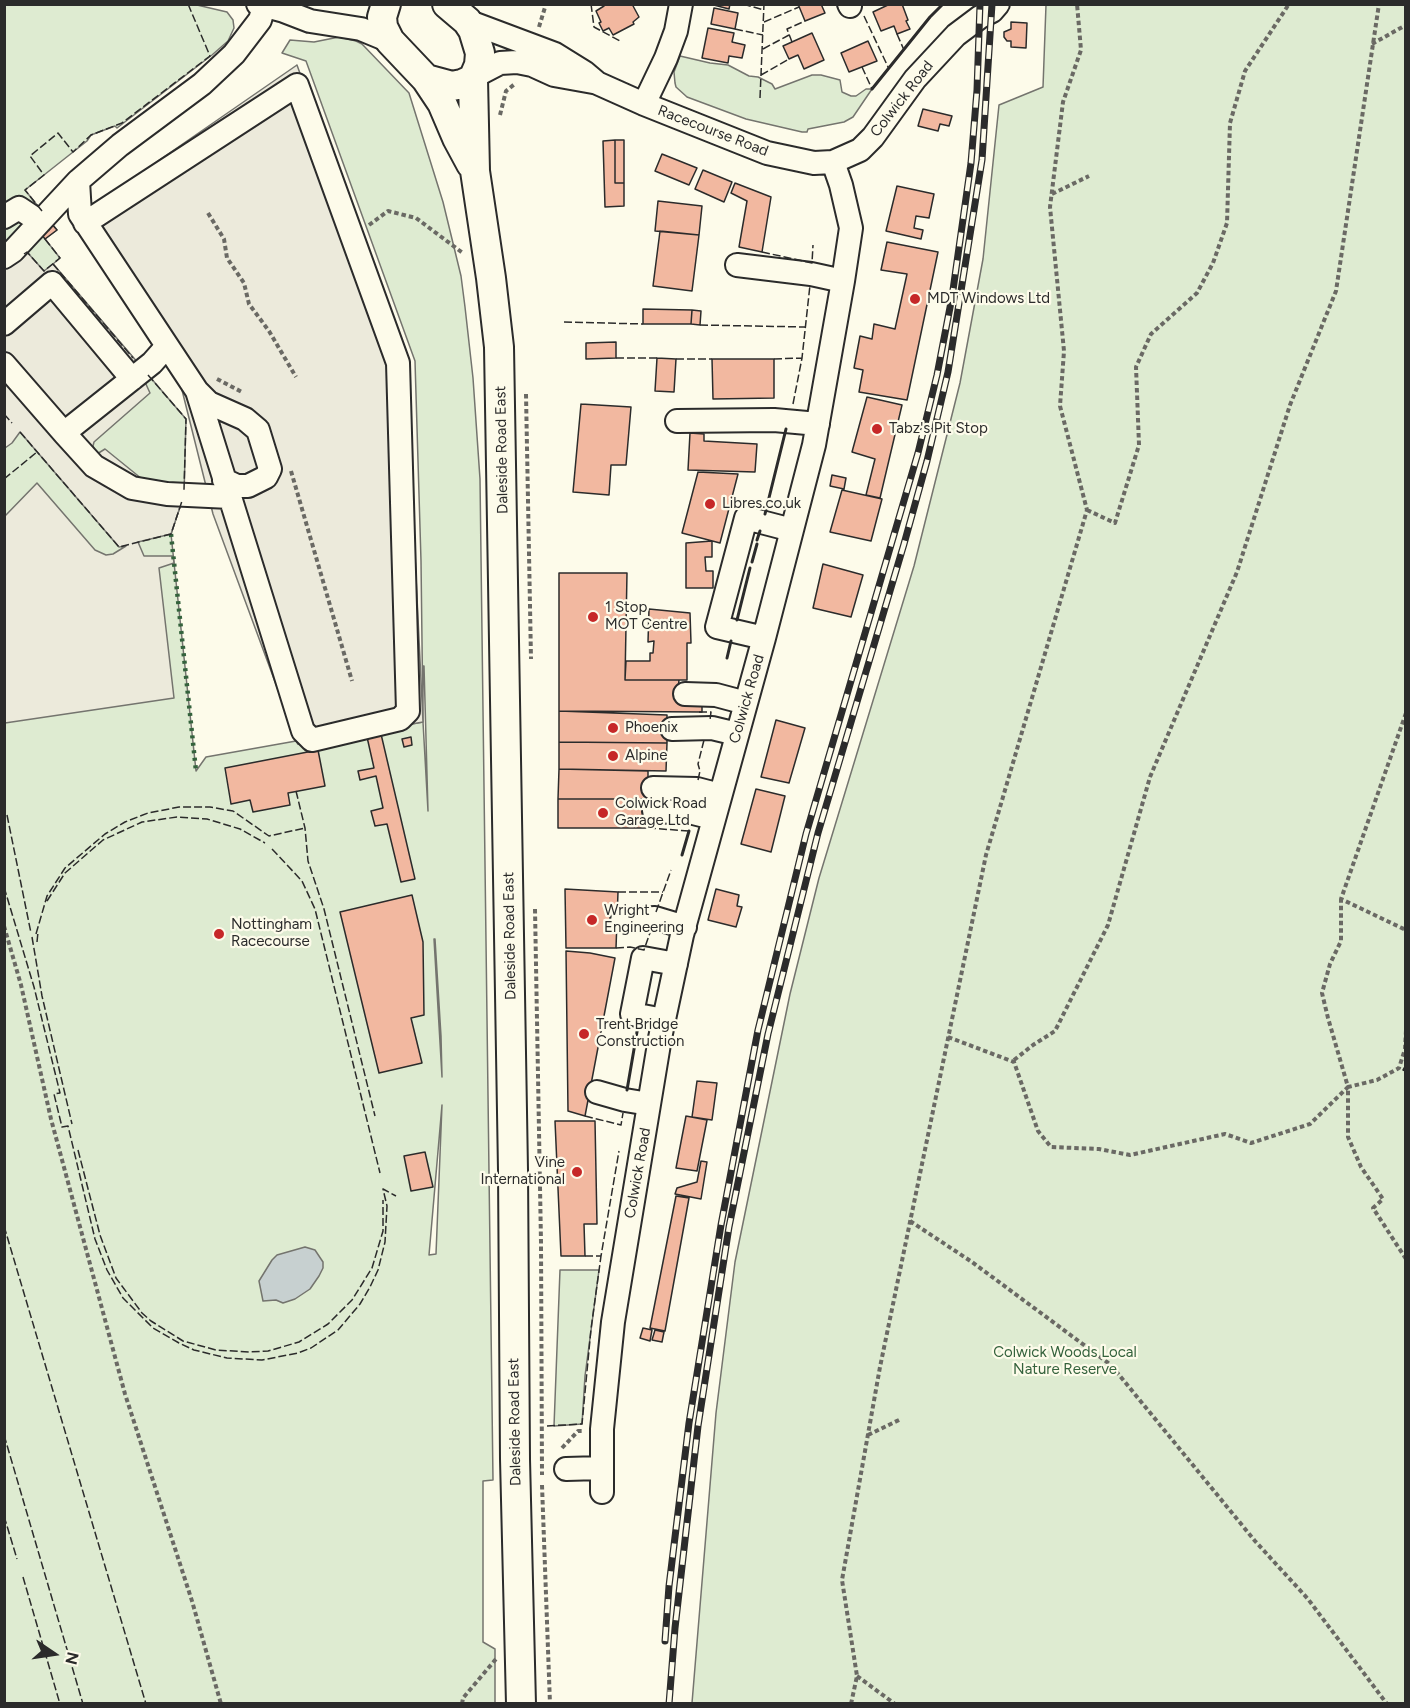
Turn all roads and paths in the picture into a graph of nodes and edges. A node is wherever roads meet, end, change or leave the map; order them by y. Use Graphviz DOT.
graph roads {
  1 [pos="318,4"];
  2 [pos="366,4"];
  3 [pos="546,4"];
  4 [pos="681,4"];
  5 [pos="998,4"];
  6 [pos="1077,4"];
  7 [pos="1289,4"];
  8 [pos="1379,4"];
  9 [pos="269,7"];
  10 [pos="457,13"];
  11 [pos="386,24"];
  12 [pos="1406,25"];
  13 [pos="538,32"];
  14 [pos="1372,44"];
  15 [pos="474,77"];
  16 [pos="426,79"];
  17 [pos="597,83"];
  18 [pos="644,104"];
  19 [pos="833,162"];
  20 [pos="475,171"];
  21 [pos="1089,176"];
  22 [pos="78,181"];
  23 [pos="1051,195"];
  24 [pos="208,213"];
  25 [pos="4,217"];
  26 [pos="40,222"];
  27 [pos="85,222"];
  28 [pos="352,237"];
  29 [pos="465,246"];
  30 [pos="4,257"];
  31 [pos="737,265"];
  32 [pos="843,281"];
  33 [pos="4,324"];
  34 [pos="167,345"];
  35 [pos="4,364"];
  36 [pos="296,377"];
  37 [pos="132,379"];
  38 [pos="204,384"];
  39 [pos="248,395"];
  40 [pos="677,421"];
  41 [pos="818,424"];
  42 [pos="64,433"];
  43 [pos="289,462"];
  44 [pos="227,488"];
  45 [pos="1087,510"];
  46 [pos="792,530"];
  47 [pos="764,638"];
  48 [pos="352,681"];
  49 [pos="685,694"];
  50 [pos="746,703"];
  51 [pos="1406,713"];
  52 [pos="672,729"];
  53 [pos="737,734"];
  54 [pos="653,788"];
  55 [pos="720,795"];
  56 [pos="654,811"];
  57 [pos="713,818"];
  58 [pos="1341,899"];
  59 [pos="622,920"];
  60 [pos="4,926"];
  61 [pos="685,927"];
  62 [pos="1406,930"];
  63 [pos="676,964"];
  64 [pos="664,1020"];
  65 [pos="1406,1030"];
  66 [pos="948,1037"];
  67 [pos="1014,1060"];
  68 [pos="1348,1087"];
  69 [pos="597,1092"];
  70 [pos="649,1104"];
  71 [pos="910,1221"];
  72 [pos="1406,1259"];
  73 [pos="901,1419"];
  74 [pos="868,1435"];
  75 [pos="601,1468"];
  76 [pos="566,1469"];
  77 [pos="602,1492"];
  78 [pos="497,1657"];
  79 [pos="857,1676"];
  80 [pos="221,1704"];
  81 [pos="462,1704"];
  82 [pos="521,1704"];
  83 [pos="851,1704"];
  84 [pos="895,1704"];
  85 [pos="1387,1704"];
  1 -- 9 [label="street"];
  2 -- 11 [label="main road, Daleside Road East"];
  3 -- 13 [label="path"];
  4 -- 18 [label="street"];
  5 -- 19 [label="street, Colwick Road"];
  6 -- 23 [label="path"];
  7 -- 45 [label="path"];
  8 -- 14 [label="path"];
  9 -- 11 [label="street"];
  9 -- 22 [label="street"];
  10 -- 15 [label="main road, Daleside Road East"];
  10 -- 17 [label="street, Racecourse Road"];
  11 -- 16 [label="main road, Daleside Road East"];
  12 -- 14 [label="path"];
  14 -- 67 [label="path"];
  15 -- 16 [label="main road"];
  15 -- 17 [label="street, Racecourse Road"];
  15 -- 20 [label="main road, Daleside Road East"];
  16 -- 20 [label="main road, Daleside Road East"];
  17 -- 18 [label="street, Racecourse Road"];
  18 -- 19 [label="street, Racecourse Road"];
  19 -- 32 [label="street, Colwick Road"];
  20 -- 82 [label="main road, Daleside Road East"];
  21 -- 23 [label="path"];
  22 -- 26 [label="street"];
  22 -- 27 [label="street"];
  23 -- 45 [label="path"];
  24 -- 36 [label="path"];
  25 -- 26 [label="street"];
  26 -- 30 [label="street"];
  27 -- 28 [label="street"];
  27 -- 34 [label="street"];
  28 -- 29 [label="path"];
  28 -- 44 [label="street"];
  31 -- 32 [label="street"];
  32 -- 41 [label="street, Colwick Road"];
  33 -- 37 [label="street"];
  34 -- 37 [label="street"];
  34 -- 38 [label="street"];
  35 -- 42 [label="street"];
  37 -- 42 [label="street"];
  38 -- 39 [label="path"];
  38 -- 44 [label="street"];
  38 -- 44 [label="street"];
  40 -- 41 [label="street"];
  41 -- 46 [label="street, Colwick Road"];
  42 -- 44 [label="street"];
  43 -- 48 [label="path"];
  45 -- 66 [label="path"];
  46 -- 47 [label="street, Colwick Road"];
  46 -- 47 [label="street"];
  47 -- 50 [label="street, Colwick Road"];
  49 -- 50 [label="street"];
  50 -- 53 [label="street, Colwick Road"];
  51 -- 58 [label="path"];
  52 -- 53 [label="street"];
  53 -- 55 [label="street, Colwick Road"];
  54 -- 55 [label="street"];
  55 -- 57 [label="street, Colwick Road"];
  56 -- 57 [label="street"];
  57 -- 61 [label="street, Colwick Road"];
  58 -- 62 [label="path"];
  58 -- 68 [label="path"];
  59 -- 61 [label="street"];
  60 -- 80 [label="path"];
  61 -- 63 [label="street, Colwick Road"];
  63 -- 64 [label="street, Colwick Road"];
  63 -- 64 [label="street"];
  64 -- 70 [label="street, Colwick Road"];
  65 -- 68 [label="path"];
  66 -- 68 [label="path"];
  66 -- 71 [label="path"];
  68 -- 72 [label="path"];
  69 -- 70 [label="street"];
  70 -- 75 [label="street, Colwick Road"];
  71 -- 74 [label="path"];
  71 -- 85 [label="path"];
  73 -- 74 [label="path"];
  74 -- 79 [label="path"];
  75 -- 76 [label="street"];
  75 -- 77 [label="street, Colwick Road"];
  78 -- 81 [label="path"];
  79 -- 83 [label="path"];
  79 -- 84 [label="path"];
}
